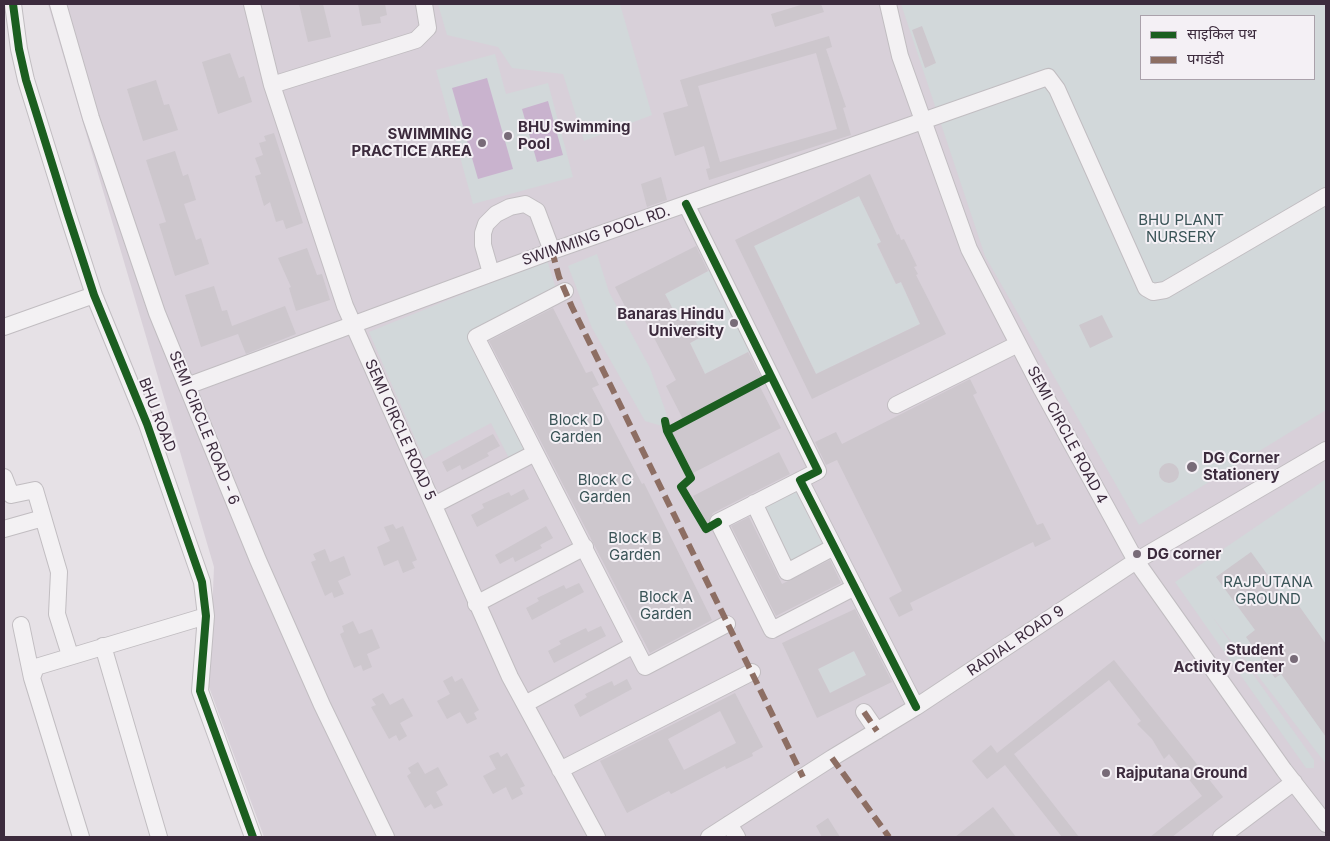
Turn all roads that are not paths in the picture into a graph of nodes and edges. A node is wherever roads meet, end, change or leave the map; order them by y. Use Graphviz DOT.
graph roads {
  1 [pos="13,4"];
  2 [pos="58,4"];
  3 [pos="252,4"];
  4 [pos="424,4"];
  5 [pos="888,4"];
  6 [pos="272,85"];
  7 [pos="924,121"];
  8 [pos="1326,196"];
  9 [pos="686,204"];
  10 [pos="552,251"];
  11 [pos="492,273"];
  12 [pos="565,291"];
  13 [pos="94,295"];
  14 [pos="353,324"];
  15 [pos="4,327"];
  16 [pos="1018,344"];
  17 [pos="187,386"];
  18 [pos="896,406"];
  19 [pos="1326,450"];
  20 [pos="535,453"];
  21 [pos="4,477"];
  22 [pos="800,480"];
  23 [pos="754,503"];
  24 [pos="434,505"];
  25 [pos="43,518"];
  26 [pos="4,529"];
  27 [pos="585,547"];
  28 [pos="834,547"];
  29 [pos="1140,559"];
  30 [pos="855,587"];
  31 [pos="476,604"];
  32 [pos="206,616"];
  33 [pos="727,624"];
  34 [pos="21,625"];
  35 [pos="634,645"];
  36 [pos="103,646"];
  37 [pos="70,656"];
  38 [pos="752,672"];
  39 [pos="32,678"];
  40 [pos="525,704"];
  41 [pos="916,707"];
  42 [pos="864,712"];
  43 [pos="877,731"];
  44 [pos="560,770"];
  45 [pos="1294,782"];
  46 [pos="1326,824"];
  47 [pos="733,831"];
  48 [pos="81,837"];
  49 [pos="159,837"];
  50 [pos="253,837"];
  51 [pos="386,837"];
  52 [pos="597,837"];
  53 [pos="709,837"];
  54 [pos="1221,837"];
  1 -- 13 [label="street, BHU ROAD"];
  2 -- 17 [label="street, SEMI CIRCLE ROAD - 6"];
  3 -- 6 [label="street, SEMI CIRCLE ROAD 5"];
  4 -- 6 [label="street"];
  5 -- 7 [label="street, SEMI CIRCLE ROAD 4"];
  6 -- 14 [label="street, SEMI CIRCLE ROAD 5"];
  7 -- 8 [label="street, SWIMMING POOL RD."];
  7 -- 9 [label="street, SWIMMING POOL RD."];
  7 -- 16 [label="street, SEMI CIRCLE ROAD 4"];
  9 -- 10 [label="street, SWIMMING POOL RD."];
  9 -- 22 [label="street"];
  10 -- 11 [label="street, SWIMMING POOL RD."];
  10 -- 11 [label="street"];
  11 -- 14 [label="street, SWIMMING POOL RD."];
  12 -- 20 [label="street"];
  13 -- 15 [label="street"];
  13 -- 32 [label="street, BHU ROAD"];
  14 -- 17 [label="street, SWIMMING POOL RD."];
  14 -- 24 [label="street, SEMI CIRCLE ROAD 5"];
  16 -- 18 [label="street"];
  16 -- 29 [label="street, SEMI CIRCLE ROAD 4"];
  17 -- 51 [label="street, SEMI CIRCLE ROAD - 6"];
  19 -- 29 [label="street, RADIAL ROAD 9"];
  20 -- 24 [label="street"];
  20 -- 27 [label="street"];
  21 -- 25 [label="street"];
  22 -- 23 [label="street"];
  22 -- 28 [label="street"];
  23 -- 28 [label="street"];
  23 -- 30 [label="street"];
  24 -- 31 [label="street, SEMI CIRCLE ROAD 5"];
  25 -- 26 [label="street"];
  25 -- 37 [label="street"];
  27 -- 31 [label="street"];
  27 -- 35 [label="street"];
  28 -- 30 [label="street"];
  29 -- 41 [label="street, RADIAL ROAD 9"];
  29 -- 45 [label="street, SEMI CIRCLE ROAD 4"];
  30 -- 41 [label="street"];
  31 -- 40 [label="street, SEMI CIRCLE ROAD 5"];
  32 -- 36 [label="street"];
  32 -- 50 [label="street, BHU ROAD"];
  33 -- 35 [label="street"];
  34 -- 39 [label="street"];
  35 -- 40 [label="street"];
  36 -- 37 [label="street"];
  36 -- 49 [label="street"];
  37 -- 39 [label="street"];
  38 -- 44 [label="street"];
  39 -- 48 [label="street"];
  40 -- 44 [label="street, SEMI CIRCLE ROAD 5"];
  41 -- 43 [label="street, RADIAL ROAD 9"];
  42 -- 43 [label="street"];
  43 -- 47 [label="street, RADIAL ROAD 9"];
  44 -- 52 [label="street, SEMI CIRCLE ROAD 5"];
  45 -- 46 [label="street, SEMI CIRCLE ROAD 4"];
  45 -- 54 [label="street"];
  47 -- 53 [label="street, RADIAL ROAD 9"];
}
